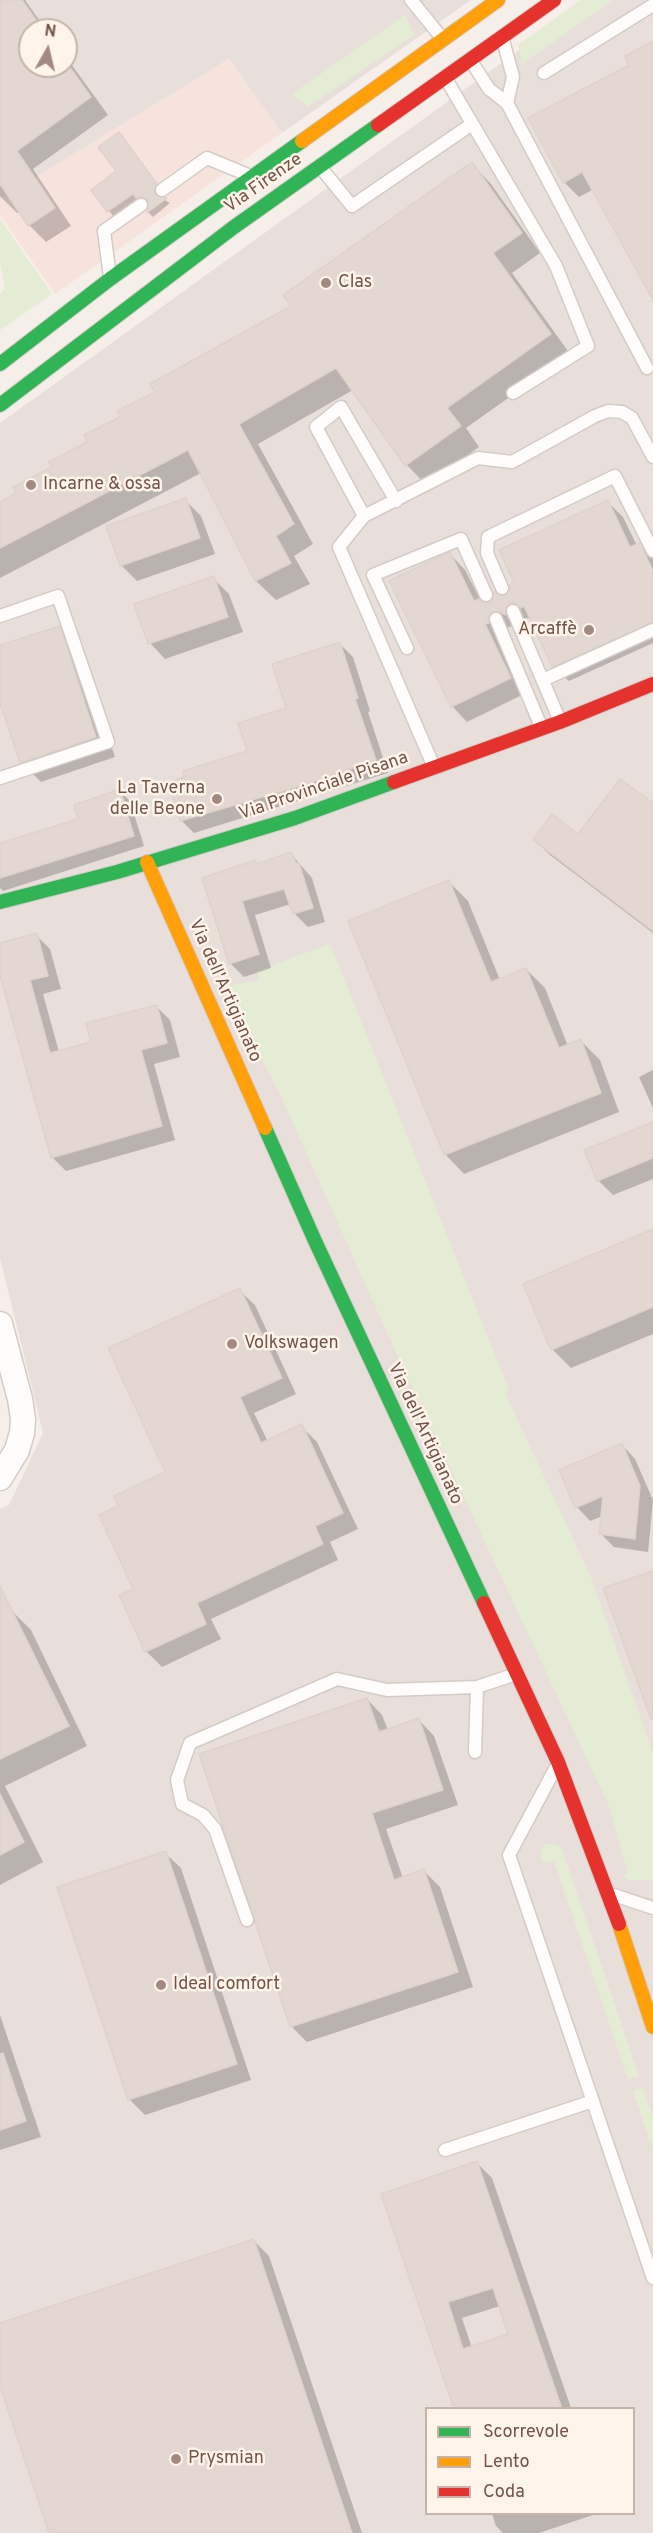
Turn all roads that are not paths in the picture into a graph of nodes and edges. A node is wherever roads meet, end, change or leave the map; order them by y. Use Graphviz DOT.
graph roads {
  1 [pos="411,0"];
  2 [pos="498,0"];
  3 [pos="554,0"];
  4 [pos="653,5"];
  5 [pos="502,37"];
  6 [pos="443,39"];
  7 [pos="471,60"];
  8 [pos="544,73"];
  9 [pos="445,78"];
  10 [pos="507,103"];
  11 [pos="472,124"];
  12 [pos="320,167"];
  13 [pos="252,177"];
  14 [pos="162,190"];
  15 [pos="141,205"];
  16 [pos="110,279"];
  17 [pos="0,364"];
  18 [pos="647,368"];
  19 [pos="513,393"];
  20 [pos="0,405"];
  21 [pos="653,457"];
  22 [pos="396,501"];
  23 [pos="364,516"];
  24 [pos="653,550"];
  25 [pos="502,588"];
  26 [pos="486,596"];
  27 [pos="513,611"];
  28 [pos="0,616"];
  29 [pos="496,619"];
  30 [pos="653,630"];
  31 [pos="407,648"];
  32 [pos="543,680"];
  33 [pos="653,684"];
  34 [pos="560,723"];
  35 [pos="542,729"];
  36 [pos="435,768"];
  37 [pos="0,778"];
  38 [pos="147,862"];
  39 [pos="0,902"];
  40 [pos="0,1324"];
  41 [pos="0,1478"];
  42 [pos="517,1673"];
  43 [pos="477,1687"];
  44 [pos="475,1752"];
  45 [pos="558,1762"];
  46 [pos="608,1893"];
  47 [pos="653,1908"];
  48 [pos="247,1920"];
  49 [pos="653,2027"];
  50 [pos="593,2101"];
  51 [pos="445,2150"];
  52 [pos="653,2278"];
  1 -- 6 [label="lane"];
  2 -- 6 [label="street, Via Firenze"];
  3 -- 5 [label="street, Via Firenze"];
  4 -- 8 [label="lane"];
  5 -- 7 [label="street, Via Firenze"];
  5 -- 10 [label="lane"];
  6 -- 13 [label="street, Via Firenze"];
  7 -- 9 [label="street, Via Firenze"];
  7 -- 10 [label="lane"];
  9 -- 11 [label="lane"];
  9 -- 12 [label="street, Via Firenze"];
  10 -- 18 [label="lane"];
  11 -- 12 [label="lane"];
  11 -- 19 [label="lane"];
  12 -- 20 [label="street, Via Firenze"];
  13 -- 14 [label="lane"];
  13 -- 16 [label="street, Via Firenze"];
  15 -- 16 [label="lane"];
  16 -- 17 [label="street, Via Firenze"];
  21 -- 22 [label="lane"];
  22 -- 23 [label="lane"];
  22 -- 23 [label="lane"];
  23 -- 36 [label="lane"];
  24 -- 25 [label="lane"];
  26 -- 31 [label="lane"];
  27 -- 32 [label="lane"];
  28 -- 37 [label="lane"];
  29 -- 35 [label="lane"];
  30 -- 32 [label="lane"];
  32 -- 34 [label="lane"];
  33 -- 34 [label="street, Via Provinciale Pisana"];
  34 -- 35 [label="street, Via Provinciale Pisana"];
  35 -- 36 [label="street, Via Provinciale Pisana"];
  36 -- 38 [label="street, Via Provinciale Pisana"];
  38 -- 39 [label="street, Via Provinciale Pisana"];
  38 -- 42 [label="street, Via dell'Artigianato"];
  40 -- 41 [label="street"];
  42 -- 43 [label="lane"];
  42 -- 45 [label="street, Via dell'Artigianato"];
  43 -- 44 [label="lane"];
  43 -- 48 [label="lane"];
  45 -- 46 [label="street, Via dell'Artigianato"];
  45 -- 50 [label="lane"];
  46 -- 47 [label="lane"];
  46 -- 49 [label="street, Via dell'Artigianato"];
  50 -- 51 [label="lane"];
  50 -- 52 [label="lane"];
}
